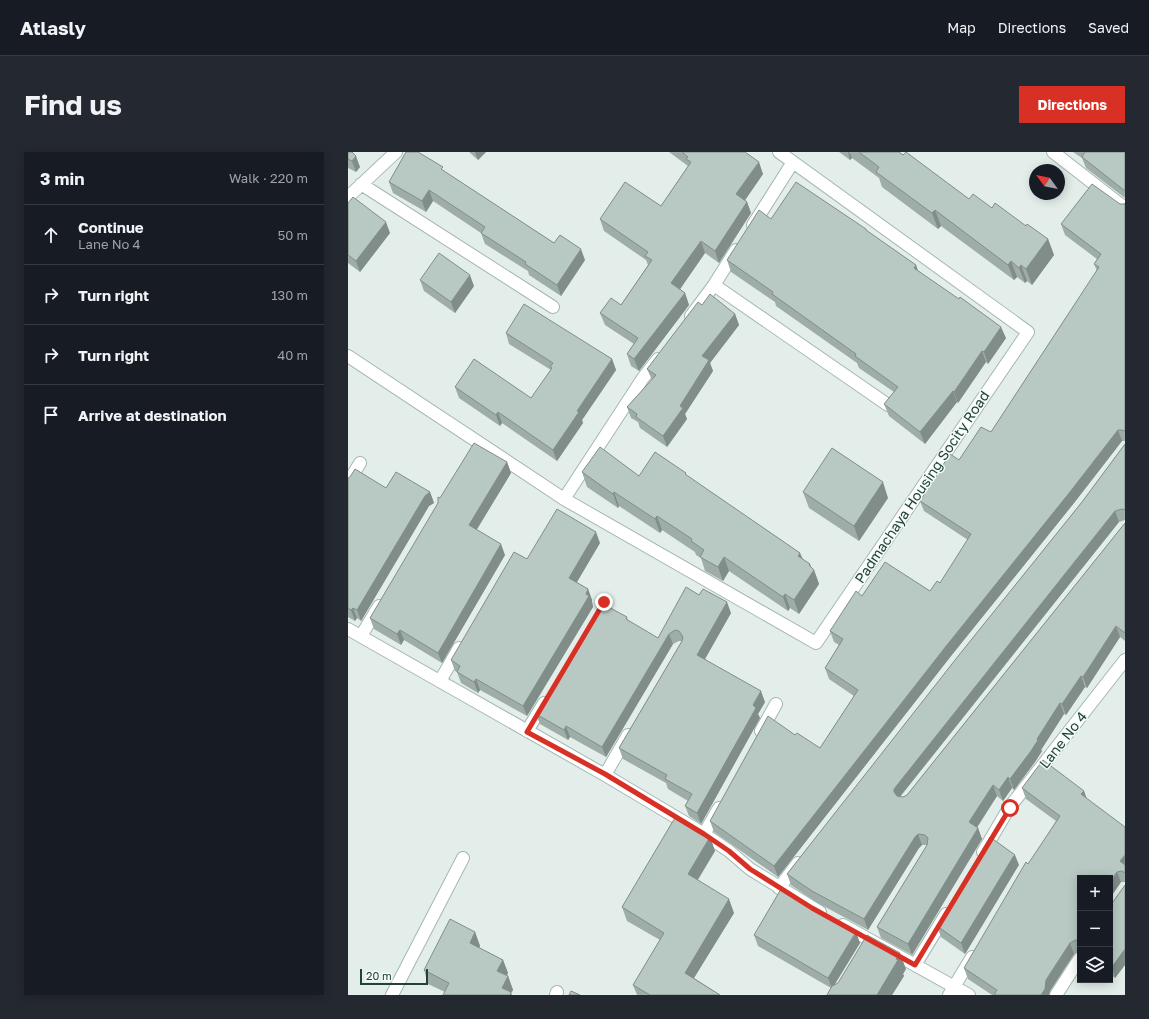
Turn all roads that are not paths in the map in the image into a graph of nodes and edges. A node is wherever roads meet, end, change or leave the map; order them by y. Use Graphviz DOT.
graph roads {
  1 [pos="396,152"];
  2 [pos="779,152"];
  3 [pos="1052,152"];
  4 [pos="794,162"];
  5 [pos="361,184"];
  6 [pos="348,197"];
  7 [pos="1125,208"];
  8 [pos="714,285"];
  9 [pos="553,307"];
  10 [pos="686,322"];
  11 [pos="667,347"];
  12 [pos="348,356"];
  13 [pos="888,405"];
  14 [pos="360,463"];
  15 [pos="348,483"];
  16 [pos="564,499"];
  17 [pos="384,596"];
  18 [pos="348,629"];
  19 [pos="361,636"];
  20 [pos="463,641"];
  21 [pos="1125,660"];
  22 [pos="440,681"];
  23 [pos="552,691"];
  24 [pos="776,704"];
  25 [pos="632,728"];
  26 [pos="527,732"];
  27 [pos="757,738"];
  28 [pos="605,774"];
  29 [pos="723,800"];
  30 [pos="704,834"];
  31 [pos="803,857"];
  32 [pos="463,858"];
  33 [pos="977,863"];
  34 [pos="779,888"];
  35 [pos="952,904"];
  36 [pos="873,937"];
  37 [pos="979,946"];
  38 [pos="864,953"];
  39 [pos="1077,963"];
  40 [pos="915,965"];
  41 [pos="952,991"];
  42 [pos="392,995"];
  43 [pos="970,995"];
  44 [pos="1056,995"];
  1 -- 5 [label="street"];
  2 -- 4 [label="street, Padmachaya Housing Socity Road"];
  3 -- 7 [label="street"];
  4 -- 8 [label="street"];
  4 -- 16 [label="street, Padmachaya Housing Socity Road"];
  5 -- 6 [label="street"];
  5 -- 9 [label="street"];
  8 -- 10 [label="street"];
  8 -- 13 [label="street"];
  11 -- 16 [label="street"];
  12 -- 16 [label="street, Padmachaya Housing Socity Road"];
  14 -- 15 [label="street"];
  17 -- 19 [label="street"];
  18 -- 19 [label="street"];
  19 -- 22 [label="street"];
  20 -- 22 [label="street"];
  21 -- 33 [label="street, Lane No 4"];
  22 -- 26 [label="street"];
  23 -- 26 [label="street"];
  24 -- 27 [label="street"];
  25 -- 28 [label="street"];
  26 -- 28 [label="street"];
  28 -- 30 [label="street"];
  29 -- 30 [label="street"];
  30 -- 34 [label="street"];
  31 -- 34 [label="street"];
  32 -- 42 [label="street"];
  34 -- 36 [label="street"];
  35 -- 40 [label="street"];
  36 -- 38 [label="street"];
  36 -- 40 [label="street"];
  37 -- 41 [label="street"];
  39 -- 44 [label="street"];
  40 -- 41 [label="street"];
  41 -- 43 [label="street"];
}
